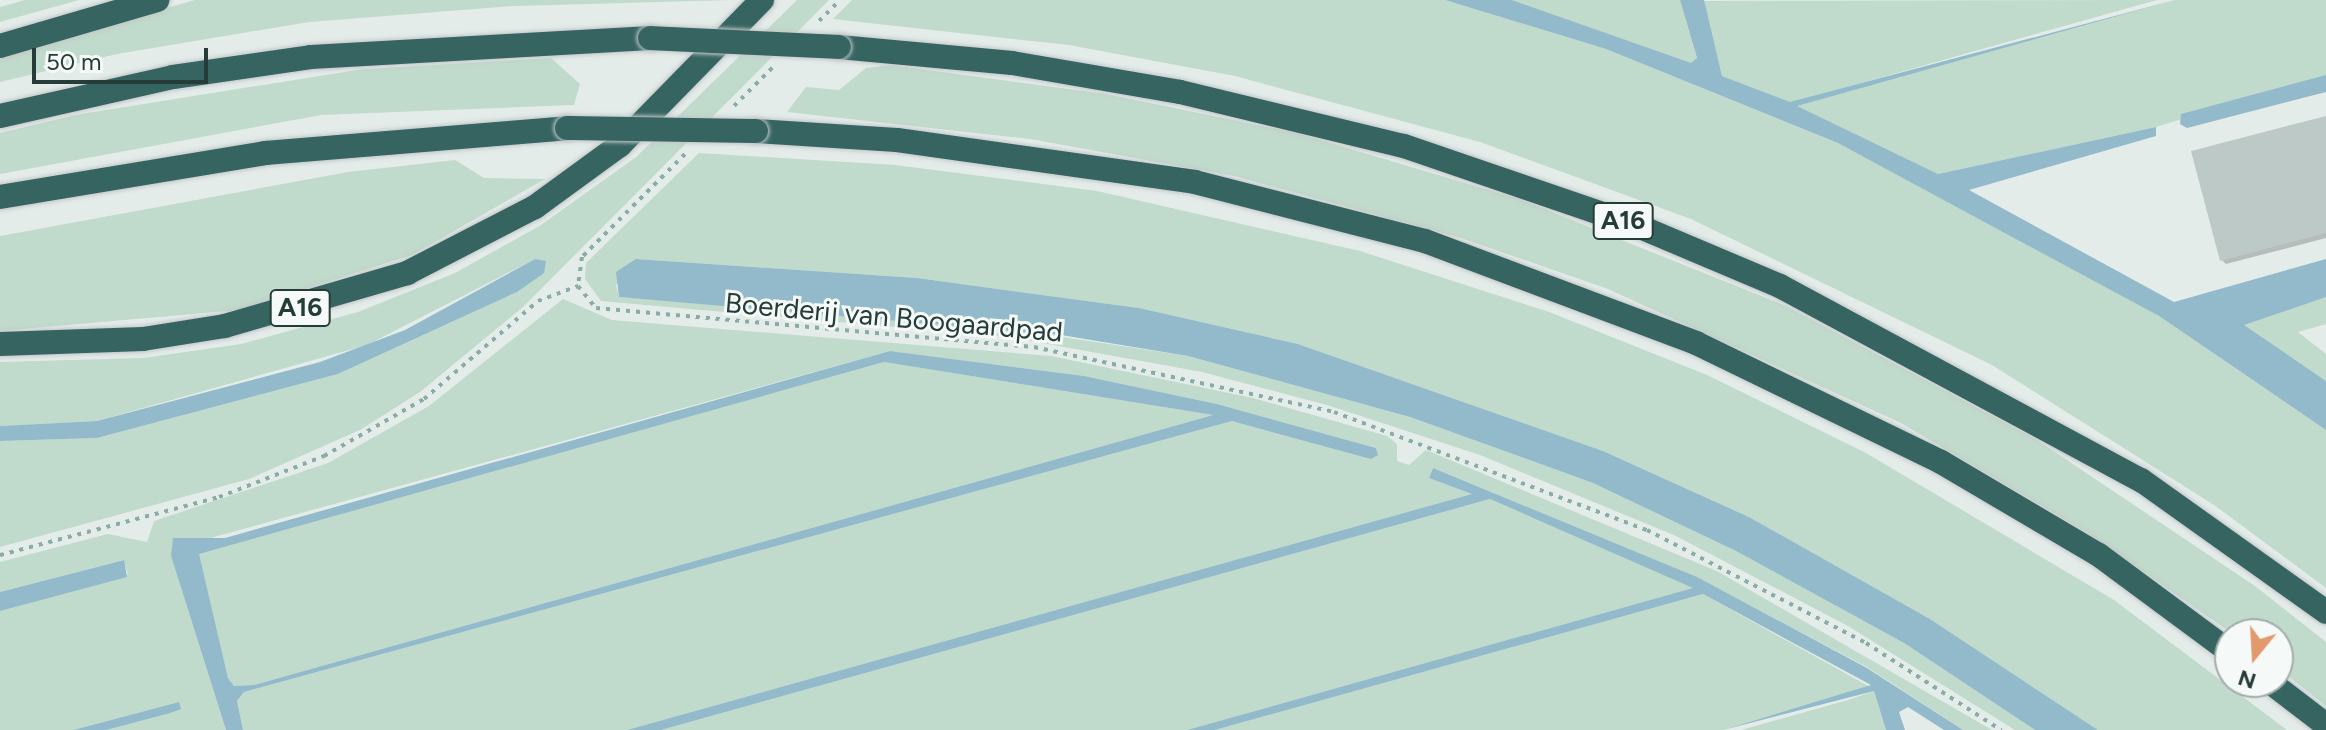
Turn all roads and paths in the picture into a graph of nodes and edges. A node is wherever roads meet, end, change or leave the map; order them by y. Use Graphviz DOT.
graph roads {
  1 [pos="157,0"];
  2 [pos="762,0"];
  3 [pos="840,0"];
  4 [pos="807,33"];
  5 [pos="0,46"];
  6 [pos="785,56"];
  7 [pos="728,112"];
  8 [pos="0,116"];
  9 [pos="694,145"];
  10 [pos="0,197"];
  11 [pos="578,286"];
  12 [pos="0,344"];
  13 [pos="0,555"];
  14 [pos="2326,612"];
  15 [pos="2214,640"];
  16 [pos="2291,698"];
  17 [pos="2326,725"];
  18 [pos="2001,730"];
  1 -- 5 [label="highway"];
  2 -- 12 [label="highway, A16"];
  3 -- 4 [label="path"];
  6 -- 7 [label="path"];
  8 -- 14 [label="highway, A16, bridge"];
  9 -- 11 [label="path"];
  10 -- 15 [label="highway, bridge"];
  11 -- 13 [label="path"];
  11 -- 18 [label="path, Boerderij van Boogaardpad"];
  16 -- 17 [label="highway"];
}
